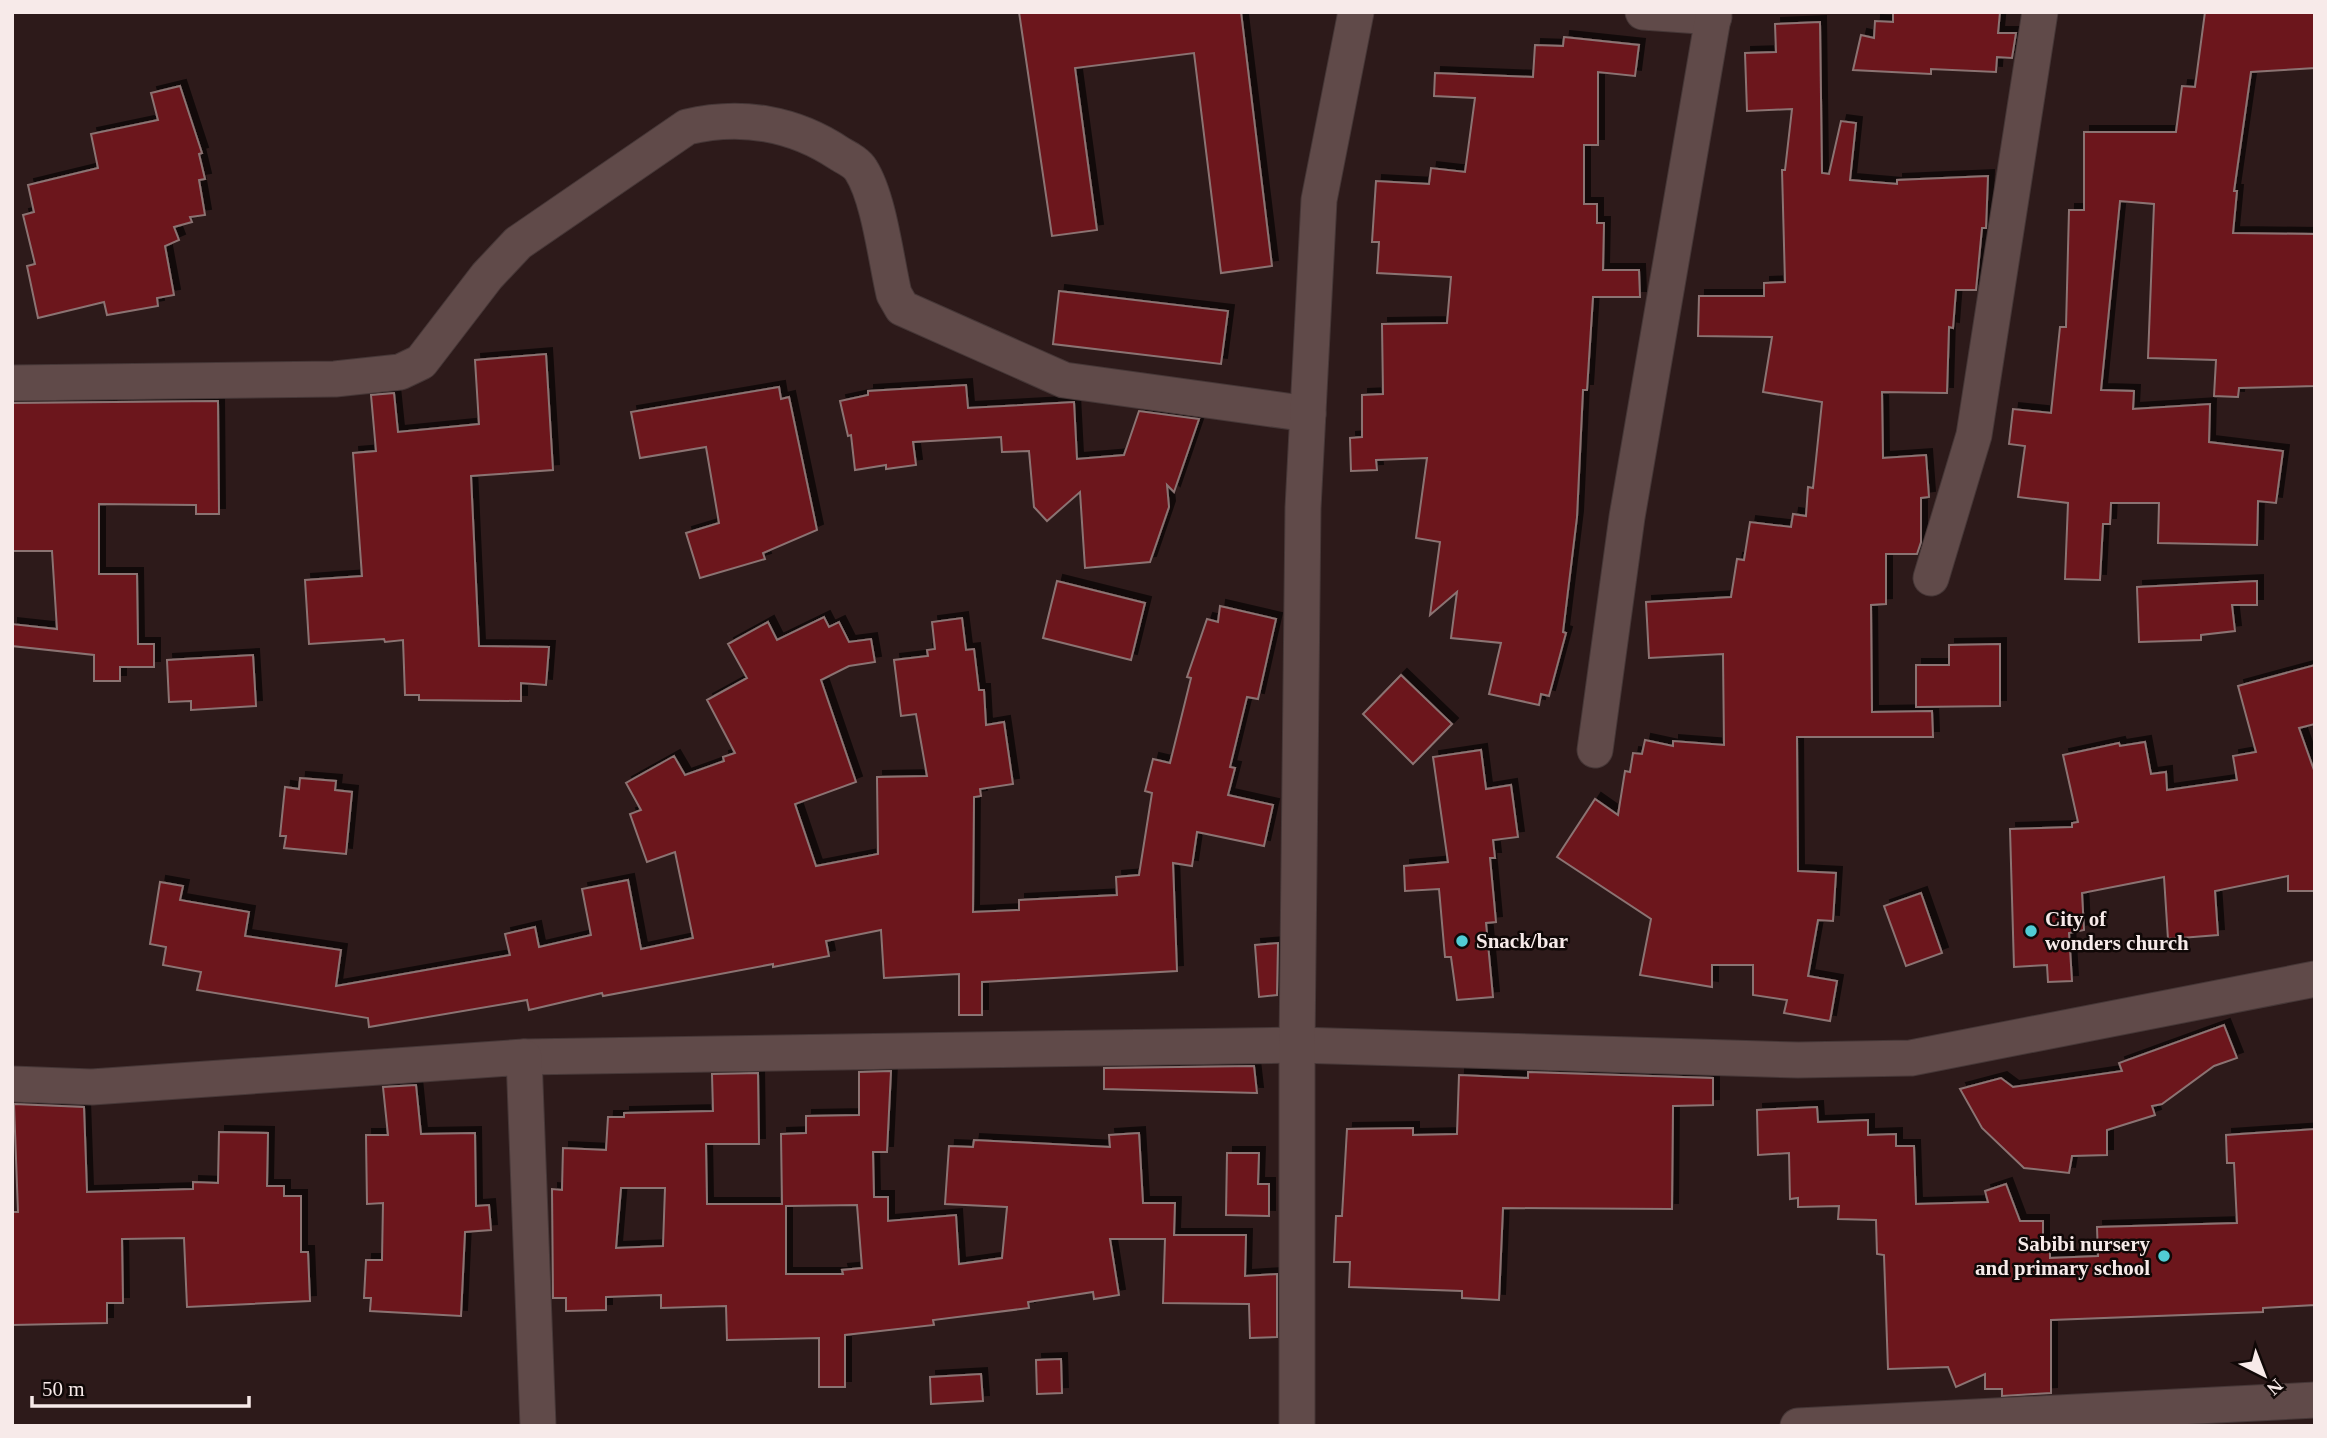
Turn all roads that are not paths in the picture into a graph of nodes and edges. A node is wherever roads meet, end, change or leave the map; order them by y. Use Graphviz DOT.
graph roads {
  1 [pos="1356,12"];
  2 [pos="1643,12"];
  3 [pos="2040,12"];
  4 [pos="1714,15"];
  5 [pos="12,383"];
  6 [pos="1308,414"];
  7 [pos="1931,578"];
  8 [pos="1595,751"];
  9 [pos="2315,979"];
  10 [pos="1297,1045"];
  11 [pos="524,1057"];
  12 [pos="12,1084"];
  13 [pos="2315,1400"];
  14 [pos="538,1426"];
  15 [pos="1297,1426"];
  16 [pos="1798,1426"];
  1 -- 6 [label="street"];
  2 -- 4 [label="street"];
  3 -- 7 [label="street"];
  4 -- 8 [label="street"];
  5 -- 6 [label="street"];
  6 -- 10 [label="street"];
  9 -- 10 [label="street"];
  10 -- 11 [label="street"];
  10 -- 15 [label="street"];
  11 -- 12 [label="street"];
  11 -- 14 [label="street"];
  13 -- 16 [label="street"];
}
